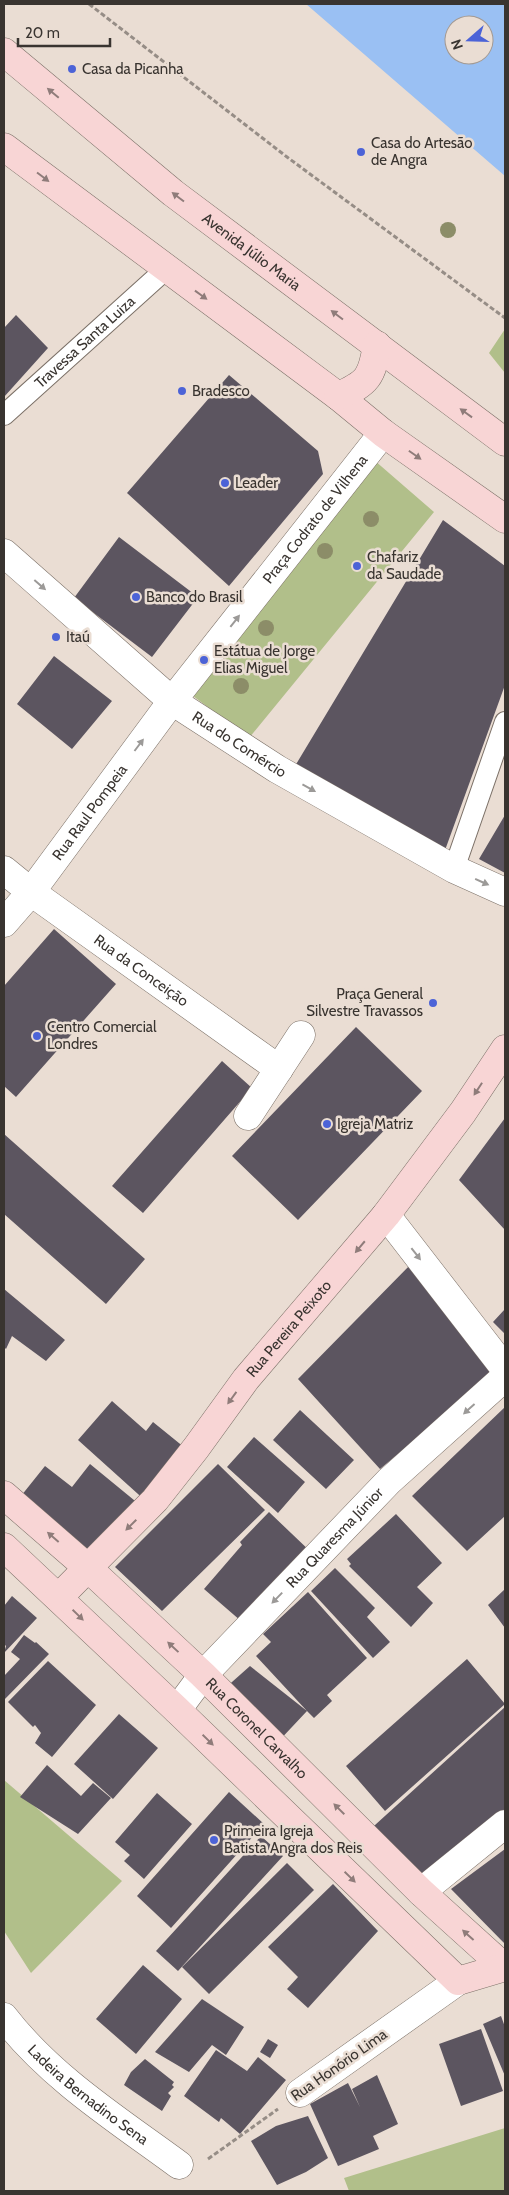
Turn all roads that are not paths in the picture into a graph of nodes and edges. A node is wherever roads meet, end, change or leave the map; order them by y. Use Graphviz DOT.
graph roads {
  1 [pos="4,52"];
  2 [pos="4,148"];
  3 [pos="166,269"];
  4 [pos="377,345"];
  5 [pos="338,396"];
  6 [pos="4,415"];
  7 [pos="383,433"];
  8 [pos="505,442"];
  9 [pos="505,519"];
  10 [pos="4,553"];
  11 [pos="172,700"];
  12 [pos="505,722"];
  13 [pos="454,869"];
  14 [pos="4,870"];
  15 [pos="30,892"];
  16 [pos="505,892"];
  17 [pos="4,923"];
  18 [pos="301,1035"];
  19 [pos="505,1049"];
  20 [pos="279,1069"];
  21 [pos="248,1116"];
  22 [pos="386,1215"];
  23 [pos="505,1369"];
  24 [pos="505,1377"];
  25 [pos="4,1495"];
  26 [pos="4,1547"];
  27 [pos="88,1568"];
  28 [pos="58,1597"];
  29 [pos="203,1674"];
  30 [pos="177,1710"];
  31 [pos="505,1824"];
  32 [pos="421,1892"];
  33 [pos="505,1967"];
  34 [pos="458,1981"];
  35 [pos="4,2017"];
  36 [pos="300,2093"];
  37 [pos="179,2165"];
  4 -- 1 [label="main road, Avenida Júlio Maria, one-way"];
  2 -- 3 [label="main road, one-way"];
  3 -- 5 [label="main road, one-way"];
  3 -- 6 [label="street, Travessa Santa Luiza"];
  4 -- 5 [label="main road"];
  8 -- 4 [label="main road, Avenida Júlio Maria, one-way"];
  5 -- 7 [label="main road"];
  7 -- 9 [label="main road, one-way"];
  11 -- 7 [label="street, Praça Codrato de Vilhena, one-way"];
  10 -- 11 [label="street, Rua do Comércio, one-way"];
  11 -- 13 [label="street, Rua do Comércio, one-way"];
  15 -- 11 [label="street, Rua Raul Pompeia, one-way"];
  12 -- 13 [label="street"];
  13 -- 16 [label="street, Rua do Comércio, one-way"];
  14 -- 15 [label="street, Rua da Conceição"];
  15 -- 17 [label="street, Rua Raul Pompeia"];
  15 -- 20 [label="street, Rua da Conceição"];
  18 -- 20 [label="street"];
  19 -- 22 [label="main road, Rua Pereira Peixoto, one-way"];
  20 -- 21 [label="street"];
  22 -- 23 [label="street, one-way"];
  22 -- 27 [label="main road, Rua Pereira Peixoto, one-way"];
  24 -- 29 [label="street, Rua Quaresma Júnior, one-way"];
  27 -- 25 [label="main road, Rua Coronel Carvalho, one-way"];
  26 -- 28 [label="main road"];
  27 -- 28 [label="main road, Rua Pereira Peixoto"];
  29 -- 27 [label="main road, Rua Coronel Carvalho, one-way"];
  28 -- 30 [label="main road, one-way"];
  29 -- 30 [label="street, Rua Quaresma Júnior"];
  32 -- 29 [label="main road, Rua Coronel Carvalho, one-way"];
  30 -- 34 [label="main road, one-way"];
  31 -- 32 [label="street"];
  33 -- 32 [label="main road, Rua Coronel Carvalho, one-way"];
  33 -- 34 [label="main road, Rua Honório Lima"];
  34 -- 36 [label="street, Rua Honório Lima"];
  35 -- 37 [label="street, Ladeira Bernadino Sena"];
}
